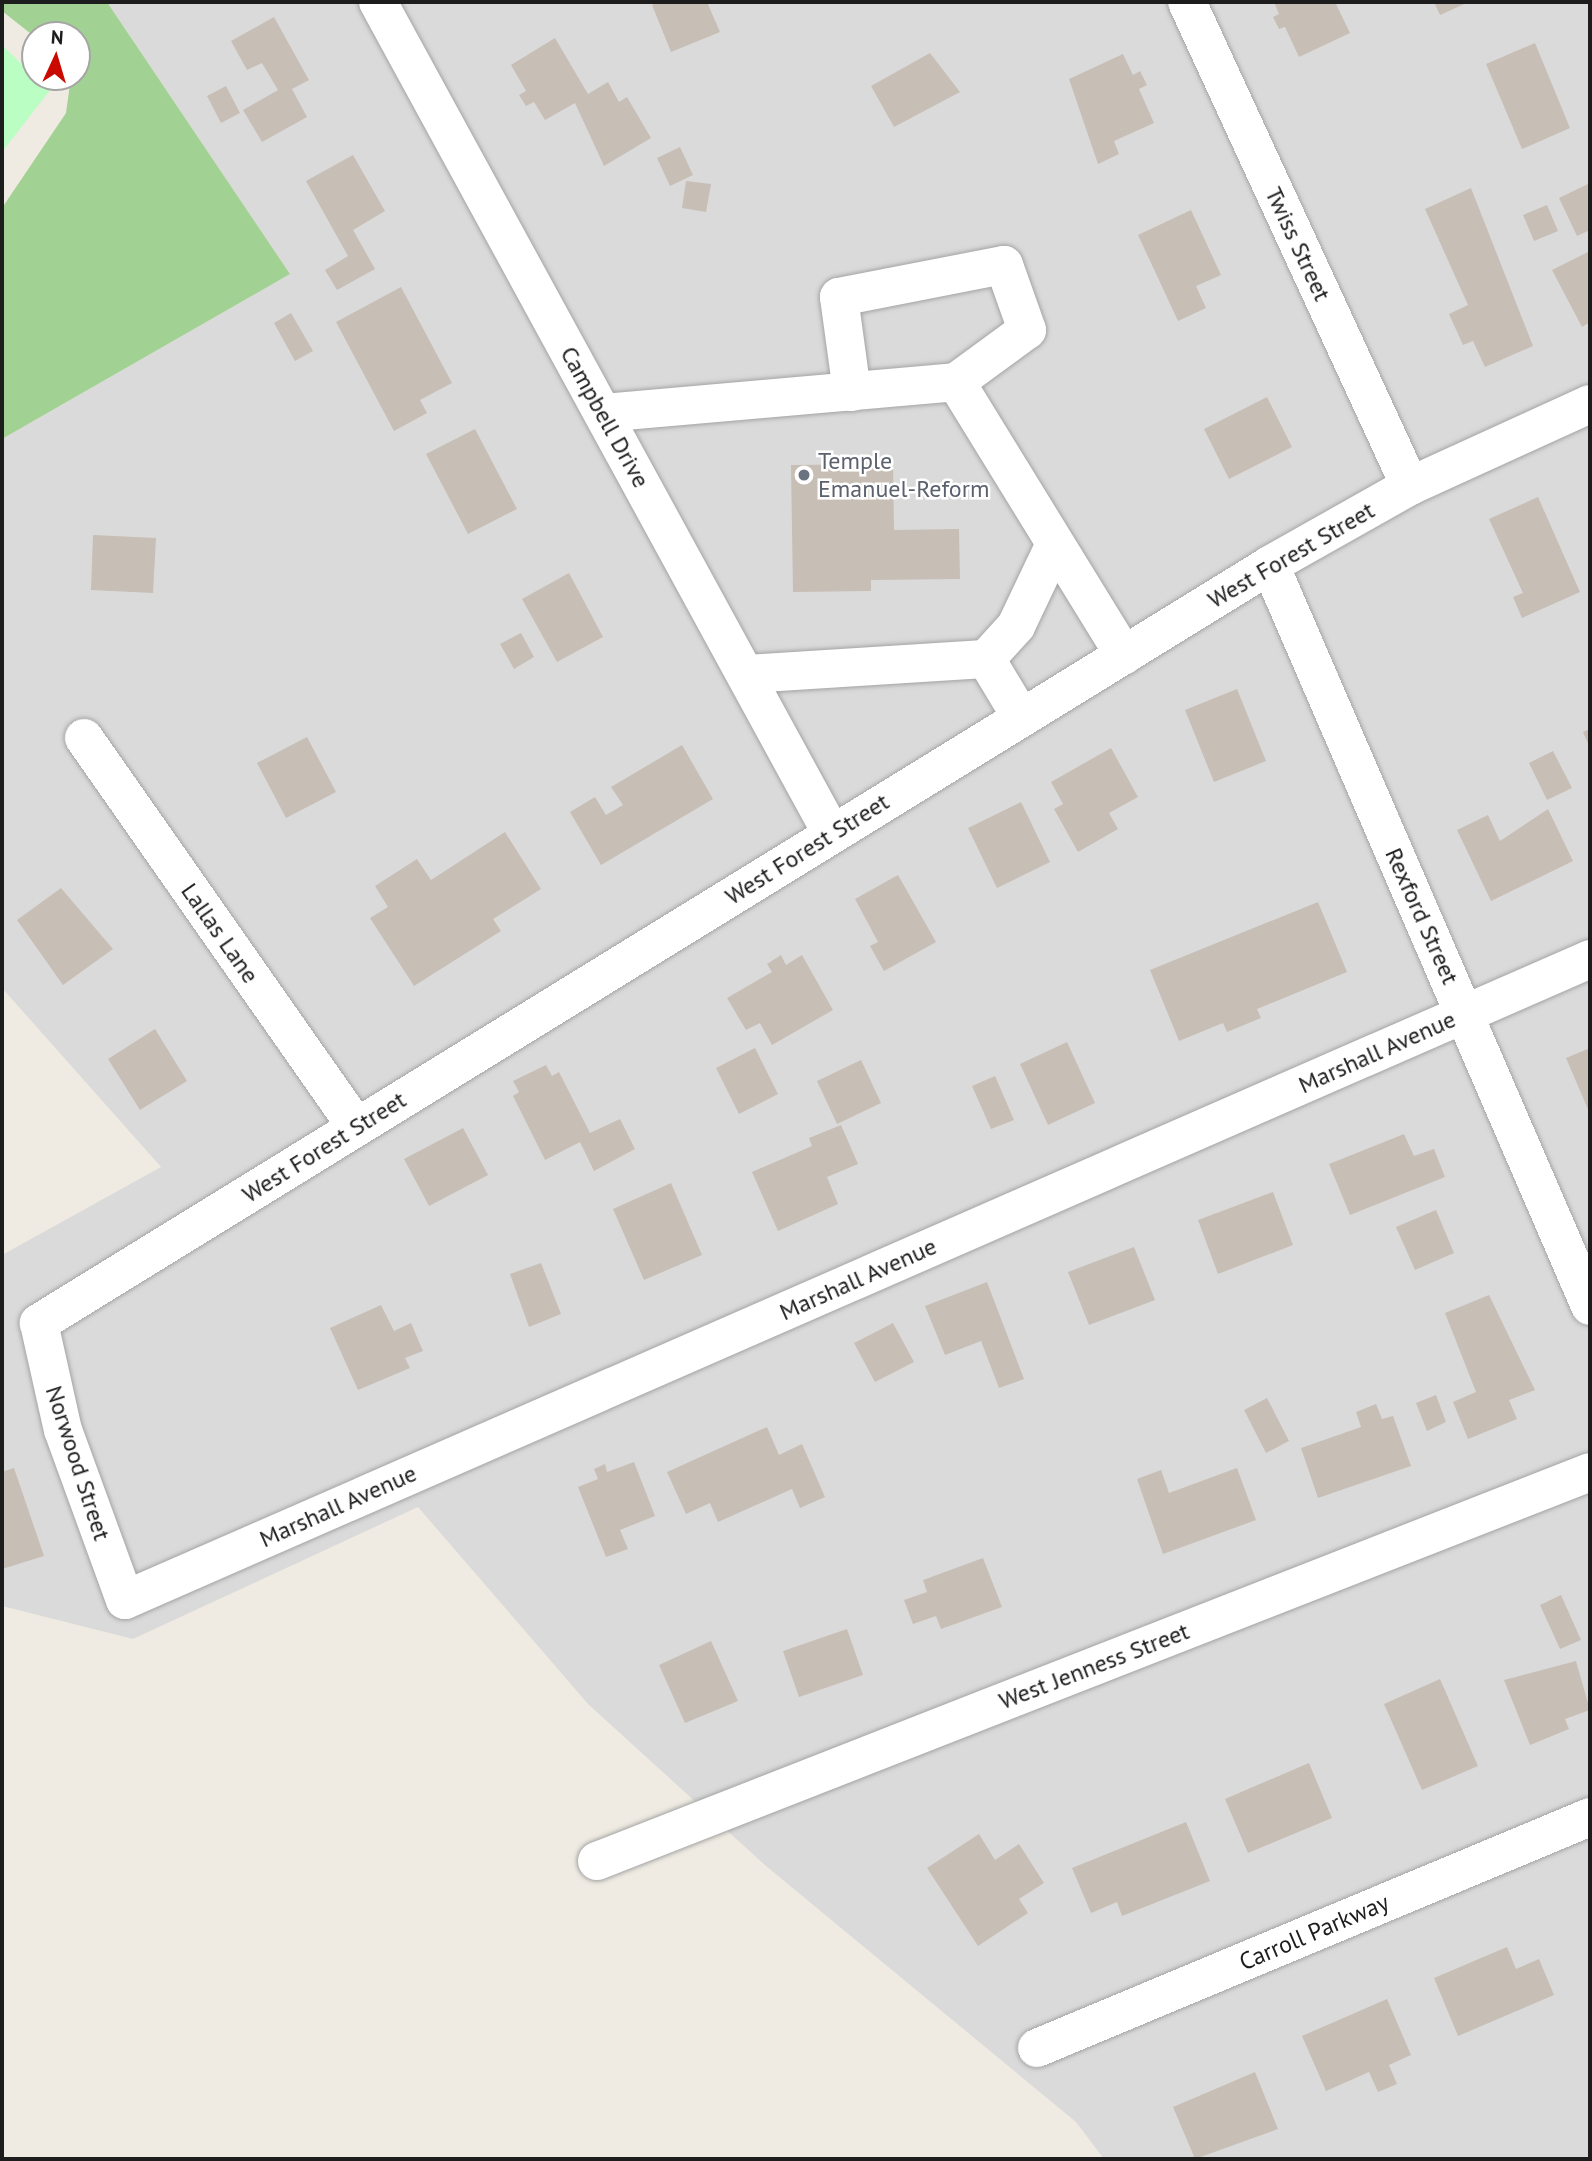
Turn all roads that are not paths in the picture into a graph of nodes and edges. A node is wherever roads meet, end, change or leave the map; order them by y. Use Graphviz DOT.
graph roads {
  1 [pos="378,2"];
  2 [pos="1187,2"];
  3 [pos="956,382"];
  4 [pos="852,392"];
  5 [pos="1590,404"];
  6 [pos="603,414"];
  7 [pos="1409,486"];
  8 [pos="1053,548"];
  9 [pos="1270,565"];
  10 [pos="1124,655"];
  11 [pos="986,659"];
  12 [pos="746,674"];
  13 [pos="1021,717"];
  14 [pos="84,738"];
  15 [pos="832,834"];
  16 [pos="1590,958"];
  17 [pos="1465,1013"];
  18 [pos="356,1127"];
  19 [pos="1590,1306"];
  20 [pos="39,1323"];
  21 [pos="1590,1472"];
  22 [pos="125,1600"];
  23 [pos="1590,1816"];
  24 [pos="597,1861"];
  25 [pos="1037,2048"];
  1 -- 6 [label="street, Campbell Drive"];
  2 -- 7 [label="street, Twiss Street"];
  3 -- 4 [label="street"];
  3 -- 4 [label="street"];
  3 -- 8 [label="street"];
  4 -- 6 [label="street"];
  5 -- 7 [label="street, West Forest Street"];
  6 -- 12 [label="street, Campbell Drive"];
  7 -- 9 [label="street, West Forest Street"];
  8 -- 10 [label="street"];
  8 -- 11 [label="street"];
  9 -- 10 [label="street, West Forest Street"];
  9 -- 17 [label="street, Rexford Street"];
  10 -- 13 [label="street, West Forest Street"];
  11 -- 12 [label="street"];
  11 -- 13 [label="street"];
  12 -- 15 [label="street, Campbell Drive"];
  13 -- 15 [label="street, West Forest Street"];
  14 -- 18 [label="street, Lallas Lane"];
  15 -- 18 [label="street, West Forest Street"];
  16 -- 17 [label="street, Marshall Avenue"];
  17 -- 19 [label="street, Rexford Street"];
  17 -- 22 [label="street, Marshall Avenue"];
  18 -- 20 [label="street, West Forest Street"];
  20 -- 22 [label="street, Norwood Street"];
  21 -- 24 [label="street, West Jenness Street"];
  23 -- 25 [label="street, Carroll Parkway"];
}
